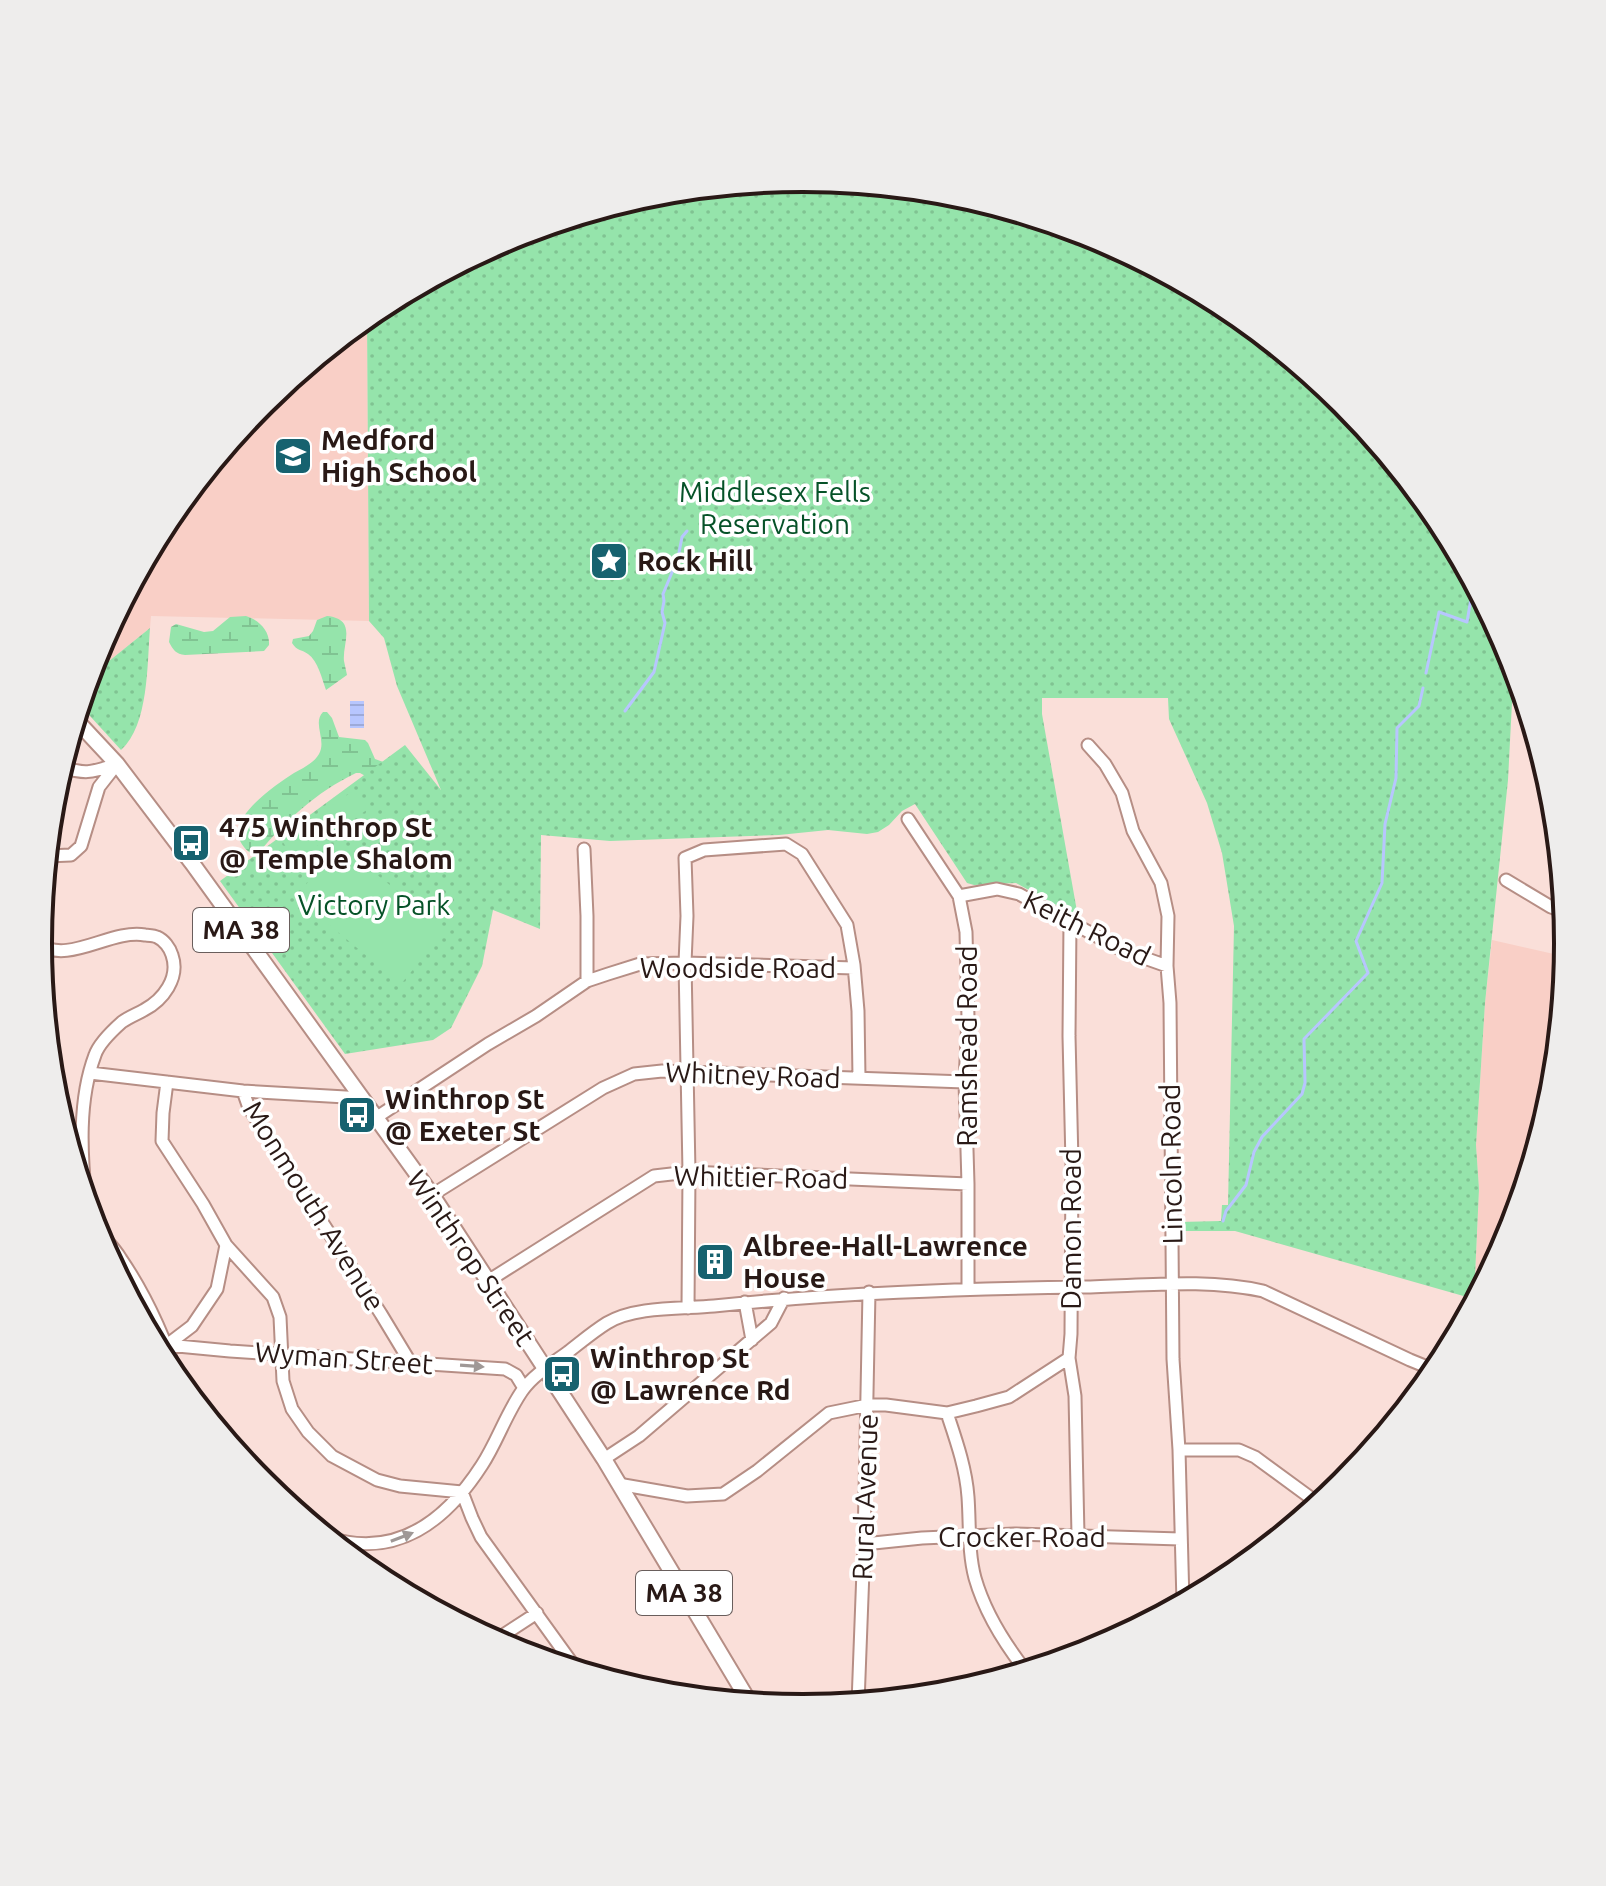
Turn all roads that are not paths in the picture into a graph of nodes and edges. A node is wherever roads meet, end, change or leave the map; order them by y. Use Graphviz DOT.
graph roads {
  1 [pos="84,729"];
  2 [pos="1088,745"];
  3 [pos="117,764"];
  4 [pos="73,770"];
  5 [pos="908,819"];
  6 [pos="584,849"];
  7 [pos="57,856"];
  8 [pos="1506,880"];
  9 [pos="959,896"];
  10 [pos="1553,908"];
  11 [pos="1070,922"];
  12 [pos="52,949"];
  13 [pos="685,963"];
  14 [pos="1167,966"];
  15 [pos="854,968"];
  16 [pos="587,981"];
  17 [pos="688,1072"];
  18 [pos="90,1073"];
  19 [pos="859,1078"];
  20 [pos="167,1082"];
  21 [pos="965,1082"];
  22 [pos="243,1091"];
  23 [pos="363,1098"];
  24 [pos="377,1117"];
  25 [pos="82,1152"];
  26 [pos="689,1172"];
  27 [pos="968,1184"];
  28 [pos="432,1195"];
  29 [pos="226,1245"];
  30 [pos="488,1281"];
  31 [pos="1172,1285"];
  32 [pos="1070,1287"];
  33 [pos="968,1289"];
  34 [pos="869,1292"];
  35 [pos="784,1298"];
  36 [pos="745,1302"];
  37 [pos="688,1308"];
  38 [pos="752,1340"];
  39 [pos="168,1343"];
  40 [pos="171,1348"];
  41 [pos="281,1354"];
  42 [pos="1069,1358"];
  43 [pos="410,1362"];
  44 [pos="1424,1365"];
  45 [pos="545,1369"];
  46 [pos="524,1388"];
  47 [pos="868,1405"];
  48 [pos="947,1413"];
  49 [pos="1179,1450"];
  50 [pos="604,1459"];
  51 [pos="618,1484"];
  52 [pos="462,1492"];
  53 [pos="1309,1497"];
  54 [pos="969,1535"];
  55 [pos="1078,1535"];
  56 [pos="1180,1539"];
  57 [pos="353,1544"];
  58 [pos="864,1544"];
  59 [pos="1182,1590"];
  60 [pos="537,1613"];
  61 [pos="507,1633"];
  62 [pos="567,1655"];
  63 [pos="1019,1662"];
  64 [pos="743,1691"];
  65 [pos="858,1691"];
  1 -- 3 [label="main road, Winthrop Street / MA 38"];
  2 -- 14 [label="street, Lincoln Road"];
  3 -- 4 [label="street"];
  3 -- 7 [label="street"];
  3 -- 23 [label="main road, Winthrop Street / MA 38"];
  5 -- 9 [label="street, Ramshead Road"];
  6 -- 16 [label="street"];
  8 -- 10 [label="street"];
  9 -- 11 [label="street, Keith Road"];
  9 -- 21 [label="street, Ramshead Road"];
  11 -- 14 [label="street, Keith Road"];
  11 -- 32 [label="street, Damon Road"];
  12 -- 18 [label="street"];
  13 -- 15 [label="street, Woodside Road"];
  13 -- 15 [label="street"];
  13 -- 16 [label="street, Woodside Road"];
  13 -- 17 [label="street"];
  14 -- 31 [label="street, Lincoln Road"];
  15 -- 19 [label="street"];
  16 -- 24 [label="street, Woodside Road"];
  17 -- 19 [label="street, Whitney Road"];
  17 -- 26 [label="street"];
  17 -- 28 [label="street, Whitney Road"];
  18 -- 20 [label="street"];
  18 -- 25 [label="street"];
  19 -- 21 [label="street, Whitney Road"];
  20 -- 22 [label="street"];
  20 -- 29 [label="street"];
  21 -- 27 [label="street, Ramshead Road"];
  22 -- 23 [label="street"];
  22 -- 43 [label="street, Monmouth Avenue"];
  23 -- 24 [label="main road, Winthrop Street / MA 38"];
  24 -- 28 [label="main road, Winthrop Street / MA 38"];
  26 -- 27 [label="street, Whittier Road"];
  26 -- 30 [label="street, Whittier Road"];
  26 -- 37 [label="street"];
  27 -- 33 [label="street, Ramshead Road"];
  28 -- 30 [label="main road, Winthrop Street / MA 38"];
  29 -- 39 [label="street"];
  29 -- 41 [label="street"];
  30 -- 45 [label="main road, Winthrop Street / MA 38"];
  31 -- 32 [label="street"];
  31 -- 44 [label="street"];
  31 -- 49 [label="street, Lincoln Road"];
  32 -- 33 [label="street"];
  32 -- 42 [label="street, Damon Road"];
  33 -- 34 [label="street"];
  34 -- 35 [label="street"];
  34 -- 47 [label="street, Rural Avenue"];
  35 -- 36 [label="street"];
  35 -- 38 [label="street"];
  36 -- 37 [label="street"];
  36 -- 38 [label="street"];
  37 -- 45 [label="street"];
  38 -- 50 [label="street"];
  40 -- 41 [label="street, Wyman Street"];
  41 -- 43 [label="street, Wyman Street"];
  41 -- 52 [label="street"];
  42 -- 48 [label="street"];
  42 -- 55 [label="street, Damon Road"];
  43 -- 46 [label="street, Wyman Street, one-way"];
  45 -- 46 [label="street"];
  45 -- 50 [label="main road, Winthrop Street / MA 38"];
  46 -- 52 [label="street"];
  47 -- 48 [label="street"];
  47 -- 51 [label="street"];
  47 -- 58 [label="street, Rural Avenue"];
  48 -- 54 [label="street"];
  49 -- 53 [label="street"];
  49 -- 56 [label="street, Lincoln Road"];
  50 -- 51 [label="main road, Winthrop Street / MA 38"];
  51 -- 64 [label="main road, Winthrop Street / MA 38"];
  57 -- 52 [label="street, one-way"];
  52 -- 60 [label="street"];
  54 -- 55 [label="street, Crocker Road"];
  54 -- 58 [label="street, Crocker Road"];
  54 -- 63 [label="street"];
  55 -- 56 [label="street, Crocker Road"];
  56 -- 59 [label="street, Lincoln Road"];
  58 -- 65 [label="street, Rural Avenue"];
  60 -- 61 [label="street"];
  60 -- 62 [label="street"];
}
